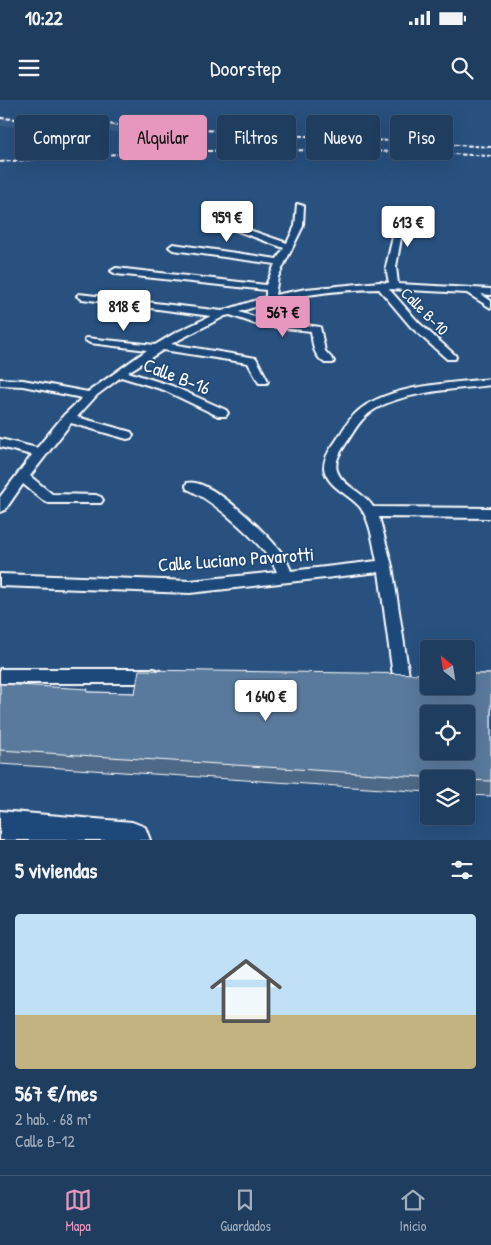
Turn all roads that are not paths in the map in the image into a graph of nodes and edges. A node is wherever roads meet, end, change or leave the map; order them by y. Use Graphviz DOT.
graph roads {
  1 [pos="300,206"];
  2 [pos="393,216"];
  3 [pos="217,222"];
  4 [pos="173,247"];
  5 [pos="289,247"];
  6 [pos="278,262"];
  7 [pos="116,272"];
  8 [pos="380,285"];
  9 [pos="394,285"];
  10 [pos="469,290"];
  11 [pos="491,292"];
  12 [pos="270,293"];
  13 [pos="82,296"];
  14 [pos="491,305"];
  15 [pos="225,313"];
  16 [pos="90,340"];
  17 [pos="157,347"];
  18 [pos="451,357"];
  19 [pos="329,361"];
  20 [pos="120,373"];
  21 [pos="263,381"];
  22 [pos="0,382"];
  23 [pos="491,382"];
  24 [pos="90,396"];
  25 [pos="222,412"];
  26 [pos="68,418"];
  27 [pos="127,435"];
  28 [pos="0,443"];
  29 [pos="40,453"];
  30 [pos="23,477"];
  31 [pos="192,486"];
  32 [pos="5,492"];
  33 [pos="96,500"];
  34 [pos="0,507"];
  35 [pos="370,512"];
  36 [pos="491,513"];
  37 [pos="385,566"];
  38 [pos="286,578"];
  39 [pos="0,580"];
  40 [pos="0,676"];
  41 [pos="167,676"];
  42 [pos="382,676"];
  43 [pos="0,829"];
  44 [pos="132,840"];
  1 -- 5 [label="street"];
  2 -- 9 [label="street"];
  3 -- 5 [label="street"];
  4 -- 6 [label="street"];
  5 -- 6 [label="street"];
  6 -- 12 [label="street"];
  7 -- 12 [label="street"];
  8 -- 9 [label="street"];
  8 -- 12 [label="street"];
  8 -- 18 [label="street, Calle B-10"];
  9 -- 10 [label="street"];
  10 -- 11 [label="street"];
  10 -- 14 [label="street"];
  12 -- 15 [label="street"];
  13 -- 15 [label="street"];
  15 -- 17 [label="street"];
  15 -- 19 [label="street"];
  16 -- 17 [label="street"];
  17 -- 20 [label="street"];
  17 -- 21 [label="street"];
  20 -- 24 [label="street"];
  20 -- 25 [label="street, Calle B-16"];
  22 -- 24 [label="street"];
  23 -- 35 [label="street"];
  24 -- 26 [label="street"];
  26 -- 27 [label="street"];
  26 -- 29 [label="street"];
  28 -- 29 [label="street"];
  29 -- 30 [label="street"];
  30 -- 32 [label="street"];
  30 -- 33 [label="street"];
  31 -- 38 [label="street"];
  32 -- 34 [label="street"];
  35 -- 36 [label="street"];
  35 -- 37 [label="street"];
  37 -- 38 [label="street, Calle Luciano Pavarotti"];
  37 -- 42 [label="street"];
  38 -- 39 [label="street, Calle Luciano Pavarotti"];
  40 -- 41 [label="street"];
  43 -- 44 [label="highway"];
}
